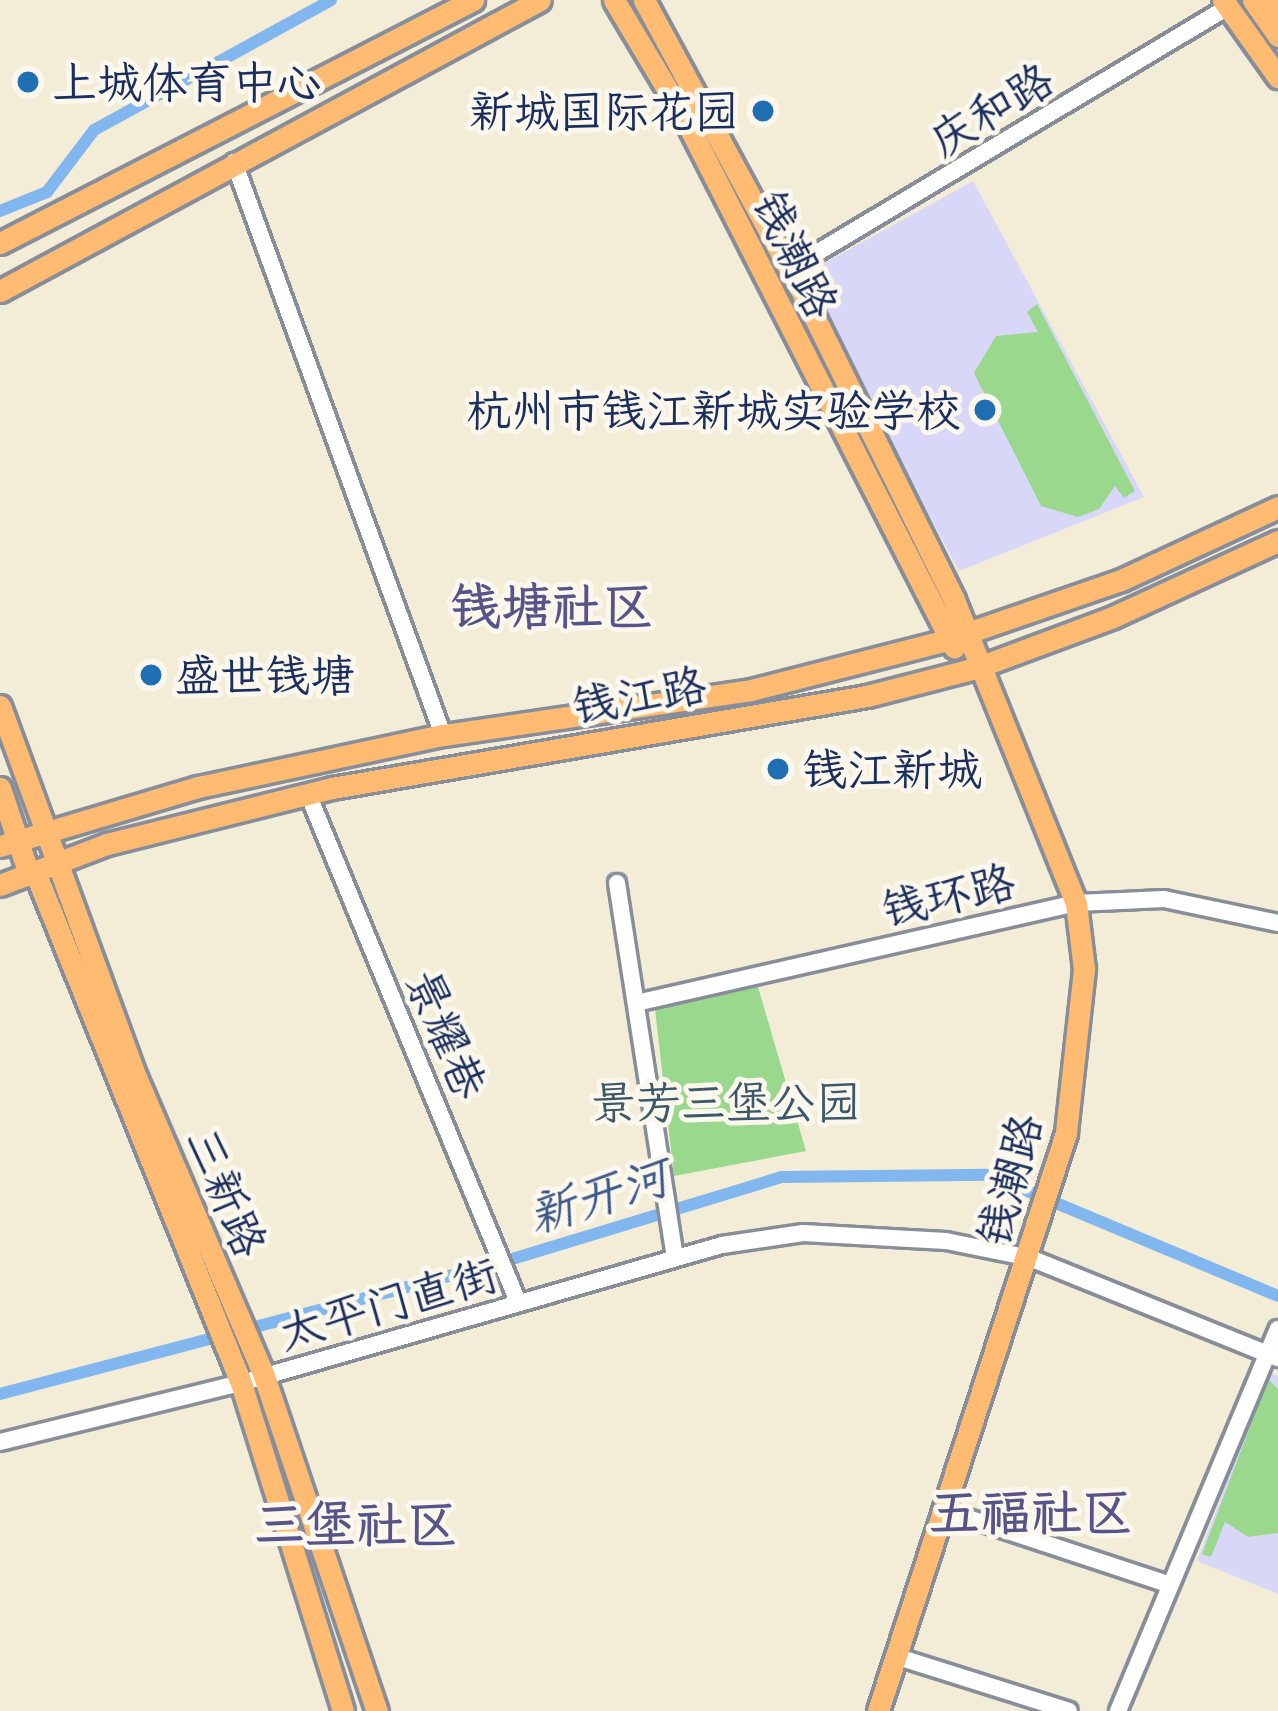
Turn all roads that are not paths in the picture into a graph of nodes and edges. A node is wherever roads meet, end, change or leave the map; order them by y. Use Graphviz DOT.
graph roads {
  1 [pos="473,0"];
  2 [pos="540,0"];
  3 [pos="614,0"];
  4 [pos="644,0"];
  5 [pos="1253,0"];
  6 [pos="1272,0"];
  7 [pos="1225,4"];
  8 [pos="1278,8"];
  9 [pos="1278,35"];
  10 [pos="1278,77"];
  11 [pos="234,162"];
  12 [pos="0,243"];
  13 [pos="790,269"];
  14 [pos="0,291"];
  15 [pos="1278,507"];
  16 [pos="1278,541"];
  17 [pos="956,638"];
  18 [pos="976,668"];
  19 [pos="0,706"];
  20 [pos="443,734"];
  21 [pos="0,788"];
  22 [pos="308,794"];
  23 [pos="46,828"];
  24 [pos="9,843"];
  25 [pos="58,863"];
  26 [pos="32,873"];
  27 [pos="617,883"];
  28 [pos="0,885"];
  29 [pos="1076,903"];
  30 [pos="1278,923"];
  31 [pos="636,1004"];
  32 [pos="675,1258"];
  33 [pos="1030,1258"];
  34 [pos="518,1302"];
  35 [pos="224,1312"];
  36 [pos="1278,1329"];
  37 [pos="1273,1356"];
  38 [pos="259,1366"];
  39 [pos="241,1383"];
  40 [pos="0,1442"];
  41 [pos="944,1510"];
  42 [pos="1168,1584"];
  43 [pos="896,1655"];
  44 [pos="343,1711"];
  45 [pos="377,1711"];
  46 [pos="878,1711"];
  47 [pos="1070,1711"];
  48 [pos="1118,1711"];
  1 -- 12 [label="main road"];
  2 -- 11 [label="main road"];
  3 -- 17 [label="main road, 钱潮路"];
  4 -- 13 [label="main road, 钱潮路"];
  5 -- 9 [label="main road"];
  6 -- 8 [label="main road"];
  7 -- 10 [label="main road"];
  7 -- 13 [label="street, 庆和路"];
  11 -- 14 [label="main road"];
  11 -- 20 [label="street"];
  13 -- 17 [label="main road, 钱潮路"];
  15 -- 17 [label="main road, 钱江路"];
  16 -- 18 [label="main road, 钱江路"];
  17 -- 18 [label="main road, 钱潮路"];
  17 -- 20 [label="main road, 钱江路"];
  18 -- 22 [label="main road, 钱江路"];
  18 -- 29 [label="main road, 钱潮路"];
  19 -- 23 [label="main road, 三新路"];
  20 -- 23 [label="main road, 钱江路"];
  21 -- 24 [label="main road, 三新路"];
  22 -- 25 [label="main road, 钱江路"];
  22 -- 34 [label="street, 景耀巷"];
  23 -- 24 [label="main road, 钱江路"];
  23 -- 25 [label="main road, 三新路"];
  24 -- 26 [label="main road, 三新路"];
  25 -- 26 [label="main road, 钱江路"];
  25 -- 35 [label="main road, 三新路"];
  26 -- 28 [label="main road, 钱江路"];
  26 -- 35 [label="main road, 三新路"];
  27 -- 31 [label="street"];
  29 -- 30 [label="street, 钱环路"];
  29 -- 31 [label="street, 钱环路"];
  29 -- 33 [label="main road, 钱潮路"];
  31 -- 32 [label="street"];
  32 -- 33 [label="street, 太平门直街"];
  32 -- 34 [label="street, 太平门直街"];
  33 -- 37 [label="street, 太平门直街"];
  33 -- 41 [label="main road, 钱潮路"];
  34 -- 38 [label="street, 太平门直街"];
  35 -- 38 [label="main road, 三新路"];
  35 -- 39 [label="main road, 三新路"];
  36 -- 37 [label="street"];
  37 -- 42 [label="street"];
  38 -- 39 [label="street, 太平门直街"];
  38 -- 45 [label="main road, 三新路"];
  39 -- 40 [label="street, 太平门直街"];
  39 -- 44 [label="main road, 三新路"];
  41 -- 42 [label="street"];
  41 -- 43 [label="main road, 钱潮路"];
  42 -- 48 [label="street"];
  43 -- 46 [label="main road, 钱潮路"];
  43 -- 47 [label="street"];
}
